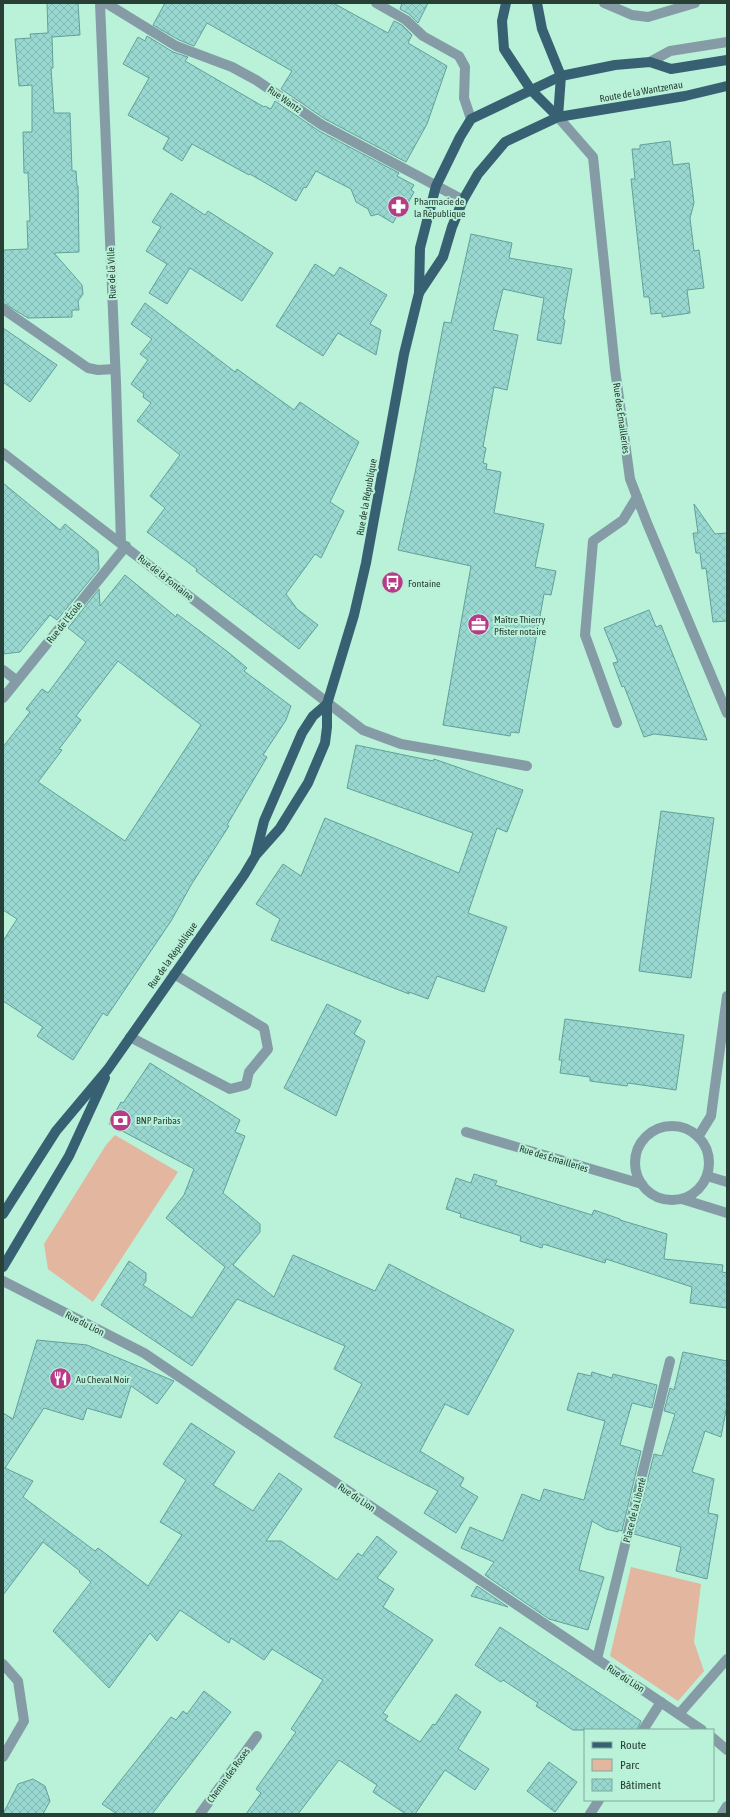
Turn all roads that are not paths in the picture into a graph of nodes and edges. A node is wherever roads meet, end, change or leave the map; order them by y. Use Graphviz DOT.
graph roads {
  1 [pos="100,3"];
  2 [pos="106,3"];
  3 [pos="376,3"];
  4 [pos="506,3"];
  5 [pos="537,3"];
  6 [pos="604,3"];
  7 [pos="695,3"];
  8 [pos="727,42"];
  9 [pos="727,60"];
  10 [pos="650,62"];
  11 [pos="562,76"];
  12 [pos="727,86"];
  13 [pos="531,90"];
  14 [pos="558,117"];
  15 [pos="471,119"];
  16 [pos="436,186"];
  17 [pos="463,200"];
  18 [pos="419,293"];
  19 [pos="3,309"];
  20 [pos="115,369"];
  21 [pos="3,453"];
  22 [pos="637,497"];
  23 [pos="123,544"];
  24 [pos="3,670"];
  25 [pos="16,680"];
  26 [pos="3,698"];
  27 [pos="327,704"];
  28 [pos="727,713"];
  29 [pos="617,723"];
  30 [pos="527,766"];
  31 [pos="256,855"];
  32 [pos="174,974"];
  33 [pos="727,996"];
  34 [pos="130,1037"];
  35 [pos="108,1069"];
  36 [pos="466,1132"];
  37 [pos="698,1137"];
  38 [pos="707,1176"];
  39 [pos="727,1182"];
  40 [pos="642,1184"];
  41 [pos="682,1199"];
  42 [pos="727,1213"];
  43 [pos="3,1214"];
  44 [pos="3,1267"];
  45 [pos="3,1281"];
  46 [pos="670,1360"];
  47 [pos="727,1659"];
  48 [pos="597,1660"];
  49 [pos="3,1664"];
  50 [pos="661,1702"];
  51 [pos="679,1714"];
  52 [pos="644,1729"];
  53 [pos="701,1729"];
  54 [pos="257,1736"];
  55 [pos="714,1739"];
  56 [pos="727,1750"];
  57 [pos="3,1756"];
  58 [pos="598,1801"];
  59 [pos="727,1806"];
  60 [pos="200,1814"];
  61 [pos="590,1814"];
  62 [pos="722,1814"];
  1 -- 20 [label="street, Rue de la Ville"];
  2 -- 16 [label="street, Rue Wantz"];
  3 -- 15 [label="street"];
  4 -- 13 [label="main road"];
  5 -- 11 [label="main road"];
  6 -- 7 [label="street"];
  8 -- 10 [label="street"];
  9 -- 10 [label="main road, Route de la Wantzenau"];
  10 -- 11 [label="main road, Route de la Wantzenau"];
  11 -- 13 [label="main road"];
  11 -- 14 [label="main road"];
  12 -- 14 [label="main road, Route de la Wantzenau"];
  13 -- 14 [label="main road"];
  13 -- 15 [label="main road"];
  14 -- 17 [label="main road, Rue de la République"];
  14 -- 22 [label="street, Rue des Émailleries"];
  15 -- 16 [label="main road, Rue de la République"];
  16 -- 17 [label="street, Rue Wantz"];
  16 -- 18 [label="main road, Rue de la République"];
  17 -- 18 [label="main road, Rue de la République"];
  18 -- 27 [label="main road, Rue de la République"];
  19 -- 20 [label="street"];
  20 -- 23 [label="street, Rue de la Ville"];
  21 -- 23 [label="street, Rue de la Fontaine"];
  22 -- 28 [label="street, Rue des Émailleries"];
  22 -- 29 [label="street"];
  23 -- 25 [label="street, Rue de l'École"];
  23 -- 27 [label="street, Rue de la Fontaine"];
  24 -- 25 [label="street"];
  25 -- 26 [label="street, Rue de l'École"];
  27 -- 30 [label="street, Rue de la Fontaine"];
  27 -- 31 [label="main road, Rue de la République"];
  27 -- 31 [label="main road, Rue de la République"];
  31 -- 32 [label="main road, Rue de la République"];
  32 -- 34 [label="main road, Rue de la République"];
  32 -- 34 [label="street"];
  33 -- 37 [label="street"];
  34 -- 35 [label="main road, Rue de la République"];
  35 -- 43 [label="main road, Rue de la République"];
  35 -- 44 [label="main road, Rue de la République"];
  36 -- 40 [label="street, Rue des Émailleries"];
  37 -- 38 [label="street"];
  37 -- 40 [label="street"];
  38 -- 39 [label="street"];
  38 -- 41 [label="street"];
  40 -- 41 [label="street, Rue des Émailleries"];
  41 -- 42 [label="street, Rue des Émailleries"];
  45 -- 48 [label="street, Rue du Lion"];
  46 -- 48 [label="street, Place de la Liberté"];
  47 -- 51 [label="street"];
  48 -- 50 [label="street, Rue du Lion"];
  49 -- 57 [label="street"];
  50 -- 51 [label="street, Rue du Lion"];
  50 -- 52 [label="street"];
  51 -- 53 [label="street, Rue du Lion"];
  54 -- 60 [label="street, Chemin des Roses"];
  55 -- 56 [label="street"];
  58 -- 61 [label="street"];
  59 -- 62 [label="street"];
}
